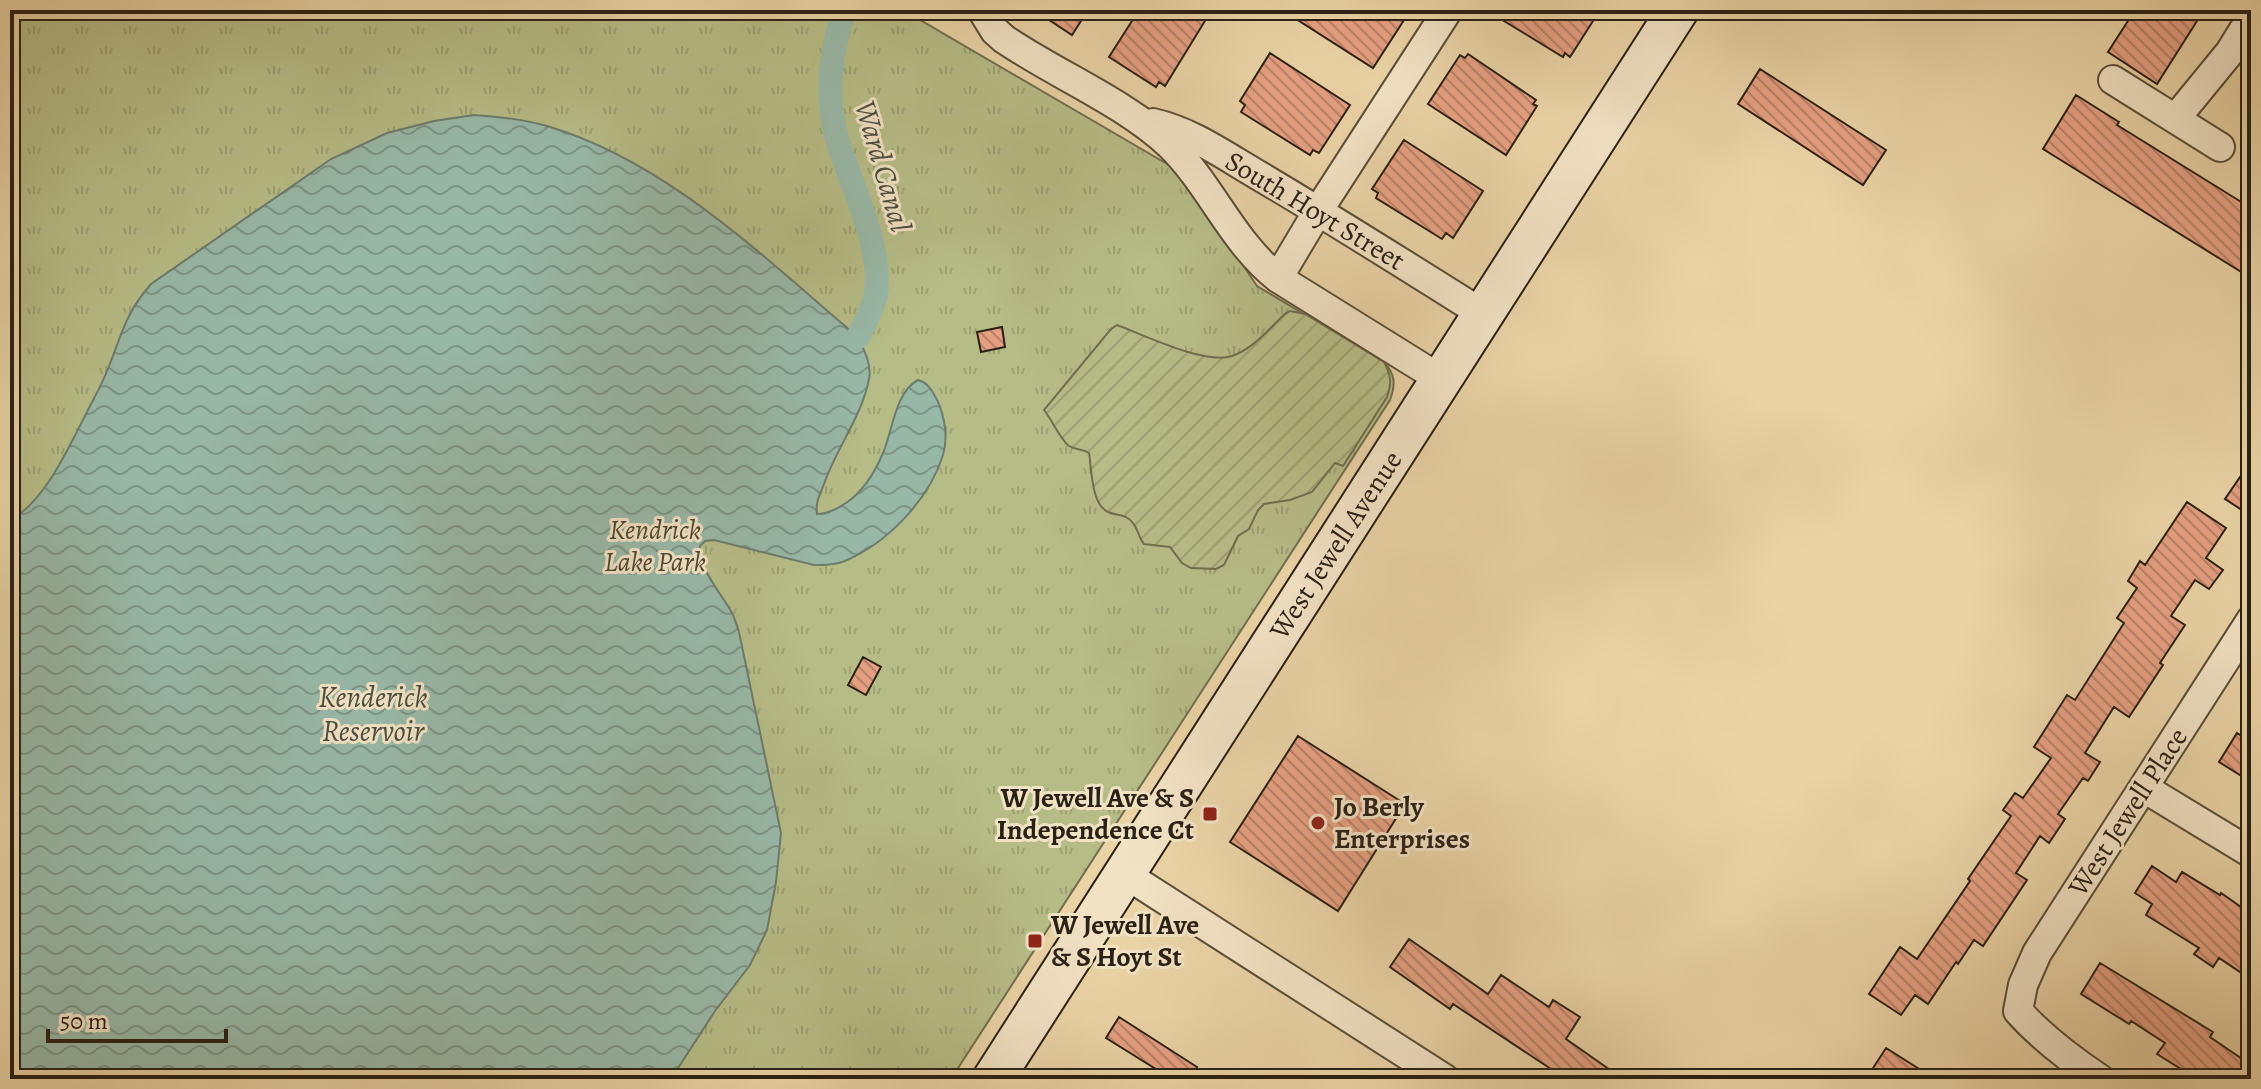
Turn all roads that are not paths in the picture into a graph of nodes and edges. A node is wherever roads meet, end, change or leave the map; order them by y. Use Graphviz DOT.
graph roads {
  1 [pos="982,10"];
  2 [pos="1448,10"];
  3 [pos="1678,10"];
  4 [pos="2251,18"];
  5 [pos="2113,80"];
  6 [pos="2176,118"];
  7 [pos="1140,121"];
  8 [pos="2220,147"];
  9 [pos="1318,211"];
  10 [pos="1278,278"];
  11 [pos="1483,314"];
  12 [pos="1442,380"];
  13 [pos="2251,620"];
  14 [pos="2144,788"];
  15 [pos="2251,853"];
  16 [pos="1125,874"];
  17 [pos="993,1079"];
  18 [pos="1445,1079"];
  19 [pos="2100,1079"];
  1 -- 7 [label="street, South Hoyt Street"];
  2 -- 9 [label="street"];
  3 -- 11 [label="main road, West Jewell Avenue"];
  4 -- 6 [label="street"];
  5 -- 6 [label="street"];
  6 -- 8 [label="street"];
  7 -- 9 [label="street, South Hoyt Street"];
  7 -- 10 [label="street, South Hoyt Street"];
  9 -- 10 [label="street"];
  9 -- 11 [label="street, South Hoyt Street"];
  10 -- 12 [label="street, South Hoyt Street"];
  11 -- 12 [label="main road, West Jewell Avenue"];
  12 -- 16 [label="main road, West Jewell Avenue"];
  13 -- 14 [label="street, West Jewell Place"];
  14 -- 15 [label="street"];
  14 -- 19 [label="street, West Jewell Place"];
  16 -- 17 [label="main road, West Jewell Avenue"];
  16 -- 18 [label="street"];
}
